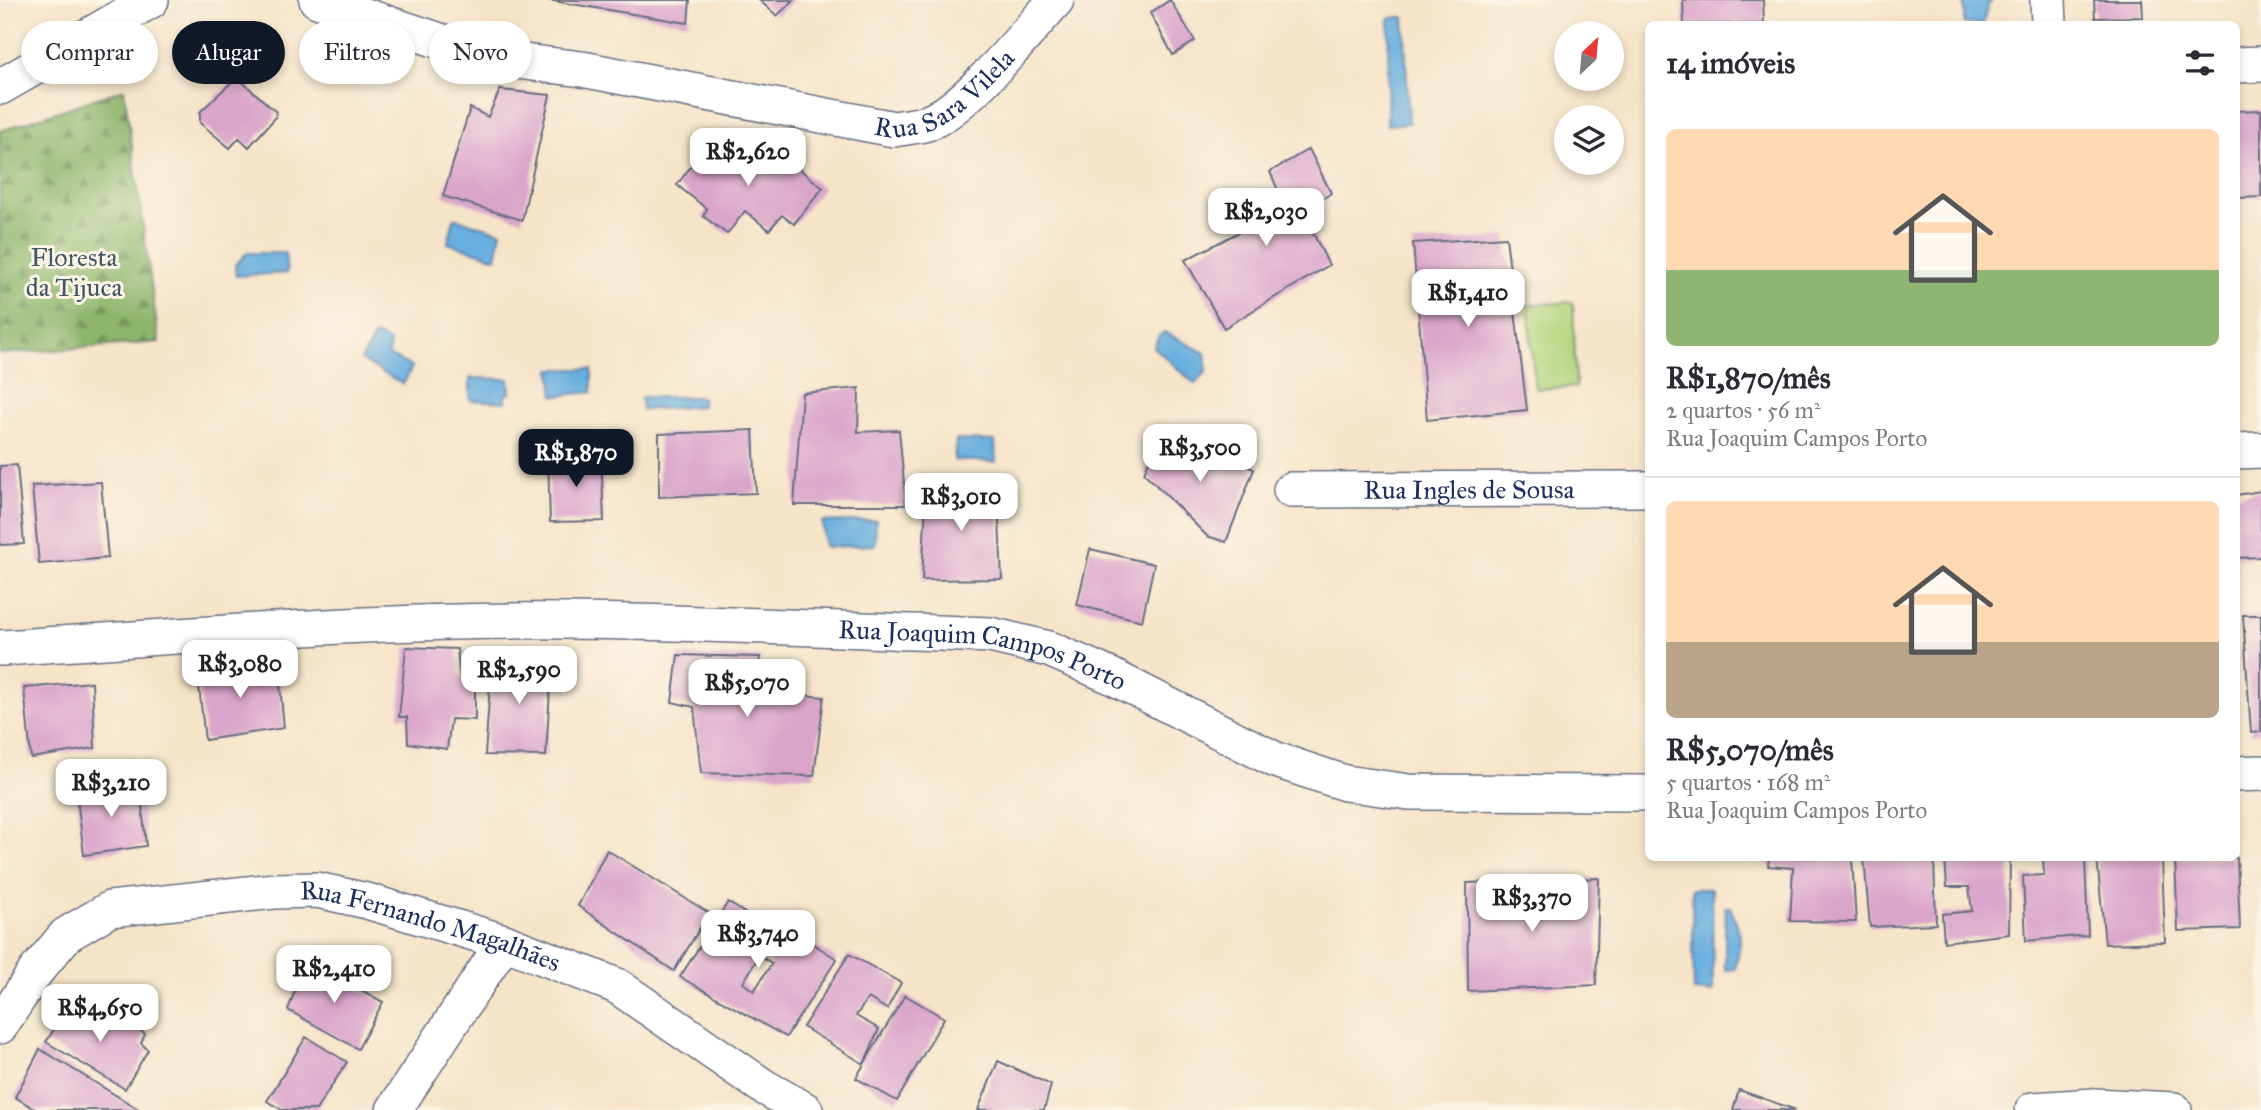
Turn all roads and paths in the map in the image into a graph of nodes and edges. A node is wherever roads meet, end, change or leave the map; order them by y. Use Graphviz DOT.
graph roads {
  1 [pos="151,0"];
  2 [pos="317,0"];
  3 [pos="1056,0"];
  4 [pos="2048,0"];
  5 [pos="2049,21"];
  6 [pos="2261,64"];
  7 [pos="2240,65"];
  8 [pos="0,87"];
  9 [pos="2261,450"];
  10 [pos="2240,451"];
  11 [pos="1645,489"];
  12 [pos="1291,490"];
  13 [pos="0,649"];
  14 [pos="2240,774"];
  15 [pos="2261,774"];
  16 [pos="1645,793"];
  17 [pos="503,942"];
  18 [pos="0,1026"];
  19 [pos="756,1098"];
  20 [pos="394,1110"];
  21 [pos="805,1110"];
  22 [pos="2033,1110"];
  23 [pos="2174,1110"];
  1 -- 8 [label="street"];
  2 -- 3 [label="street, Rua Sara Vilela"];
  4 -- 5 [label="street"];
  6 -- 7 [label="street"];
  9 -- 10 [label="street"];
  11 -- 12 [label="street, Rua Ingles de Sousa"];
  13 -- 16 [label="street, Rua Joaquim Campos Porto"];
  14 -- 15 [label="street"];
  17 -- 18 [label="street, Rua Fernando Magalhães"];
  17 -- 19 [label="street, Rua Fernando Magalhães"];
  17 -- 20 [label="street"];
  19 -- 21 [label="street, Rua Fernando Magalhães"];
  22 -- 23 [label="street"];
}
